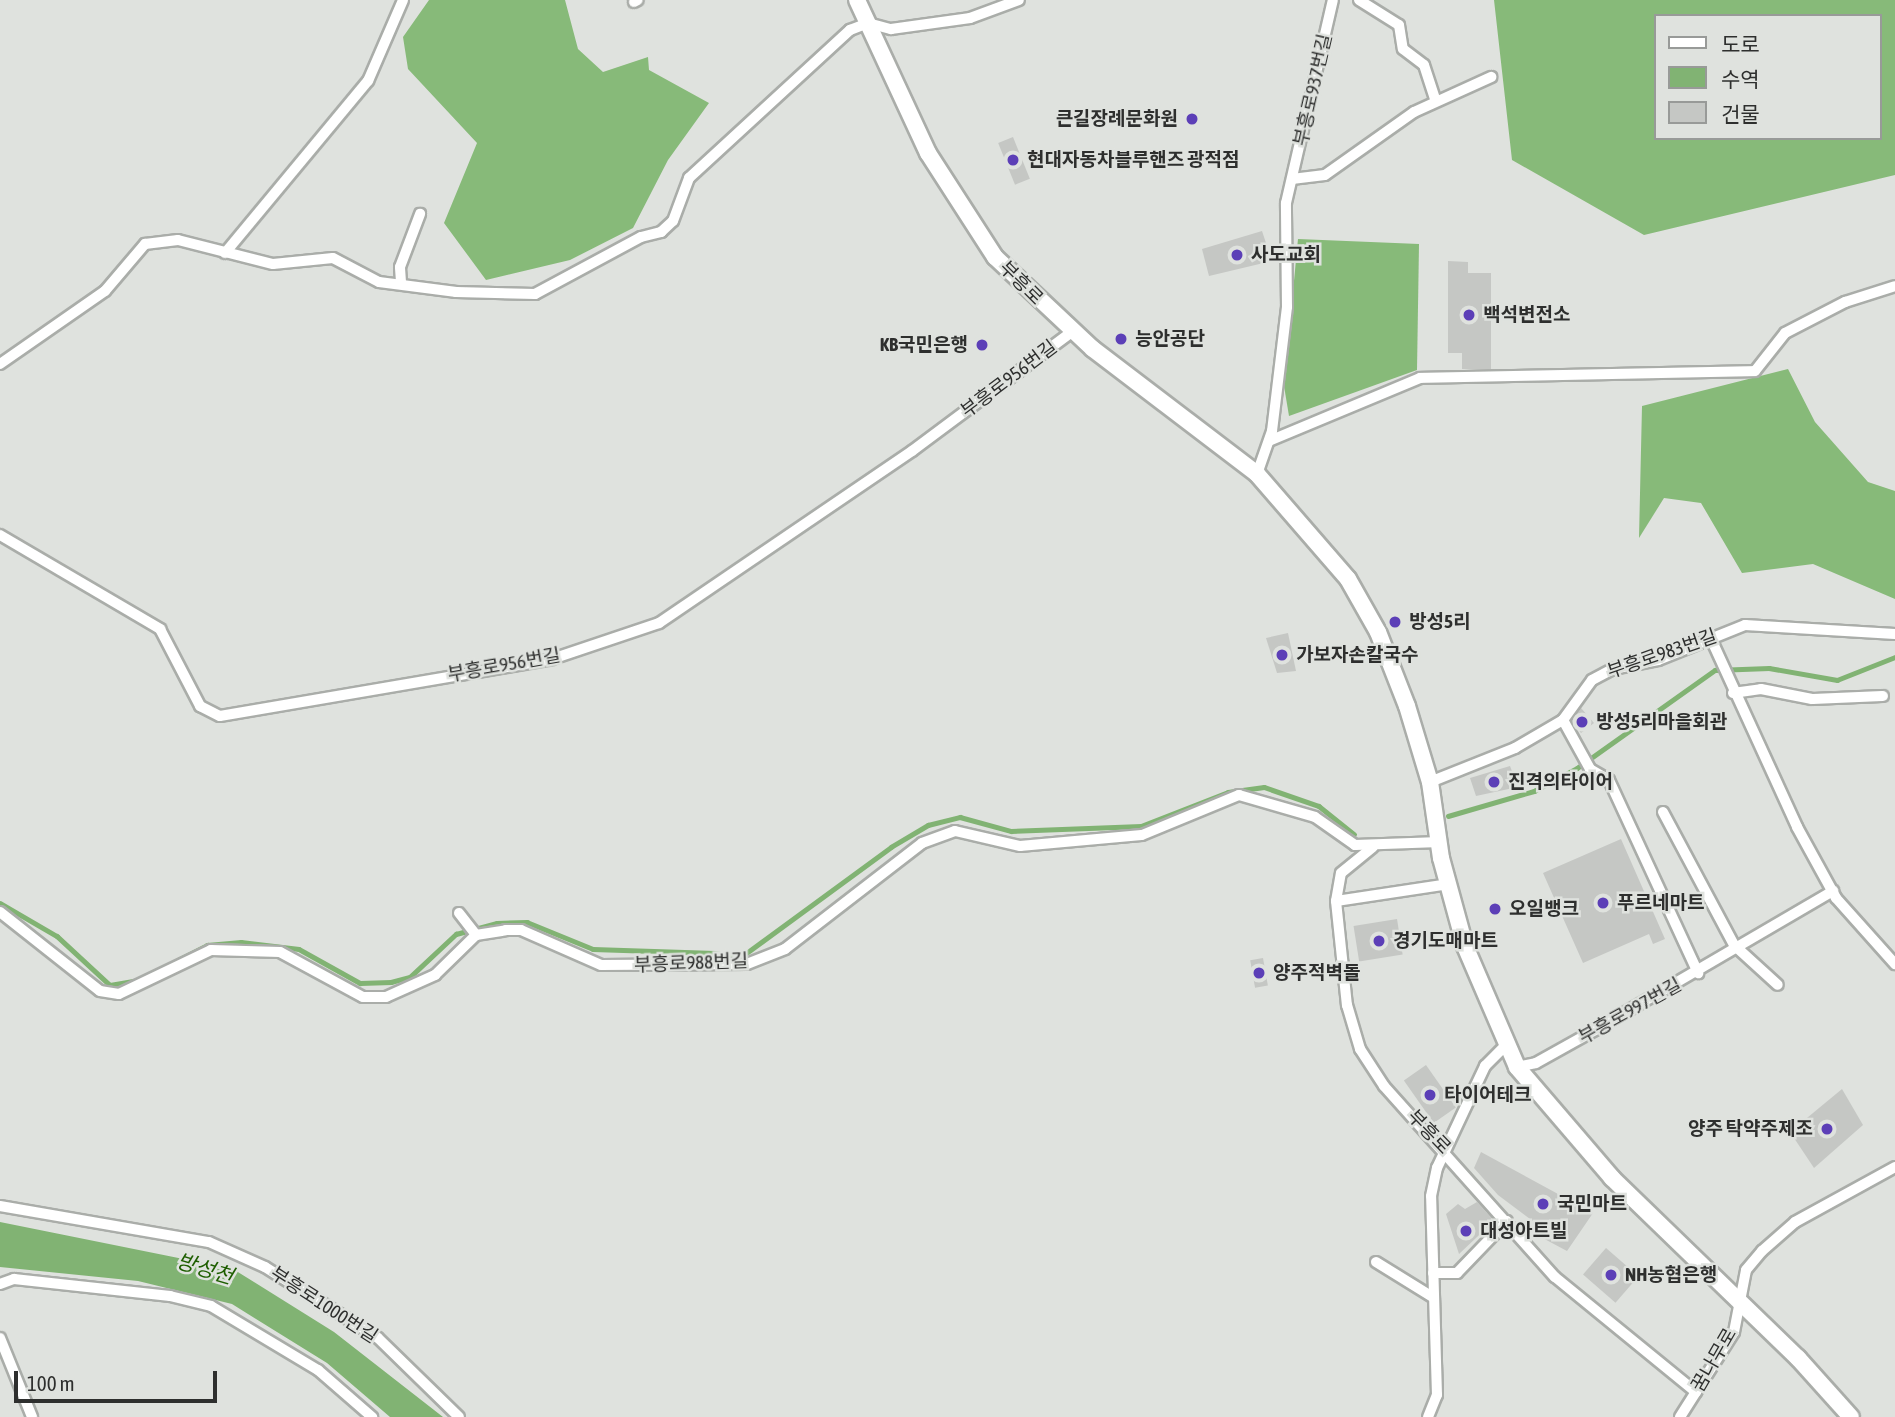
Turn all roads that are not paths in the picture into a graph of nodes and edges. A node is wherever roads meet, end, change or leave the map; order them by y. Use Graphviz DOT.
graph roads {
  1 [pos="402,0"];
  2 [pos="857,0"];
  3 [pos="1019,0"];
  4 [pos="1333,0"];
  5 [pos="1359,0"];
  6 [pos="868,23"];
  7 [pos="1491,77"];
  8 [pos="1436,101"];
  9 [pos="1292,179"];
  10 [pos="420,214"];
  11 [pos="225,253"];
  12 [pos="401,282"];
  13 [pos="1895,286"];
  14 [pos="1073,331"];
  15 [pos="0,364"];
  16 [pos="1269,441"];
  17 [pos="1257,474"];
  18 [pos="0,534"];
  19 [pos="1895,635"];
  20 [pos="1712,640"];
  21 [pos="1733,693"];
  22 [pos="1883,696"];
  23 [pos="1563,720"];
  24 [pos="1430,782"];
  25 [pos="1664,812"];
  26 [pos="1440,842"];
  27 [pos="1373,847"];
  28 [pos="1449,884"];
  29 [pos="1833,891"];
  30 [pos="1336,901"];
  31 [pos="0,912"];
  32 [pos="459,913"];
  33 [pos="476,935"];
  34 [pos="1741,948"];
  35 [pos="1892,960"];
  36 [pos="1698,973"];
  37 [pos="1778,985"];
  38 [pos="1504,1047"];
  39 [pos="1517,1067"];
  40 [pos="1445,1148"];
  41 [pos="1895,1167"];
  42 [pos="0,1206"];
  43 [pos="1507,1221"];
  44 [pos="1376,1262"];
  45 [pos="1433,1273"];
  46 [pos="0,1284"];
  47 [pos="1434,1298"];
  48 [pos="1739,1300"];
  49 [pos="0,1338"];
  50 [pos="1696,1392"];
  51 [pos="32,1417"];
  52 [pos="372,1417"];
  53 [pos="459,1417"];
  54 [pos="1428,1417"];
  55 [pos="1680,1417"];
  56 [pos="1851,1417"];
  1 -- 11 [label="street"];
  2 -- 6 [label="main road, 부흥로"];
  3 -- 6 [label="street"];
  4 -- 9 [label="street, 부흥로937번길"];
  5 -- 8 [label="street"];
  6 -- 12 [label="street"];
  6 -- 14 [label="main road, 부흥로"];
  7 -- 8 [label="street, 부흥로937번길"];
  8 -- 9 [label="street, 부흥로937번길"];
  9 -- 16 [label="street, 부흥로937번길"];
  10 -- 12 [label="street"];
  11 -- 12 [label="street"];
  11 -- 15 [label="street"];
  13 -- 16 [label="street"];
  14 -- 17 [label="main road, 부흥로"];
  14 -- 18 [label="street, 부흥로956번길"];
  16 -- 17 [label="street"];
  17 -- 24 [label="main road, 부흥로"];
  19 -- 20 [label="street, 부흥로983번길"];
  20 -- 21 [label="street"];
  20 -- 23 [label="street, 부흥로983번길"];
  21 -- 22 [label="street"];
  21 -- 29 [label="street"];
  23 -- 24 [label="street, 부흥로983번길"];
  23 -- 36 [label="street"];
  24 -- 26 [label="main road, 부흥로"];
  25 -- 34 [label="street"];
  26 -- 27 [label="street, 부흥로988번길"];
  26 -- 28 [label="main road, 부흥로"];
  27 -- 30 [label="street"];
  27 -- 33 [label="street, 부흥로988번길"];
  28 -- 30 [label="street"];
  28 -- 38 [label="main road, 부흥로"];
  29 -- 34 [label="street, 부흥로997번길"];
  29 -- 35 [label="street"];
  30 -- 40 [label="street, 부흥로"];
  31 -- 33 [label="street"];
  32 -- 33 [label="street"];
  34 -- 36 [label="street, 부흥로997번길"];
  34 -- 37 [label="street"];
  36 -- 39 [label="street, 부흥로997번길"];
  38 -- 39 [label="main road, 부흥로"];
  38 -- 40 [label="street"];
  39 -- 48 [label="main road, 부흥로"];
  40 -- 43 [label="street, 부흥로"];
  40 -- 45 [label="street"];
  41 -- 48 [label="street, 꿈나무로"];
  42 -- 53 [label="street, 부흥로1000번길"];
  43 -- 45 [label="street"];
  43 -- 50 [label="street, 부흥로"];
  44 -- 47 [label="street"];
  45 -- 47 [label="street"];
  46 -- 52 [label="street"];
  47 -- 54 [label="street"];
  48 -- 50 [label="street, 꿈나무로"];
  48 -- 56 [label="main road, 부흥로"];
  49 -- 51 [label="street"];
  50 -- 55 [label="street, 꿈나무로"];
}
